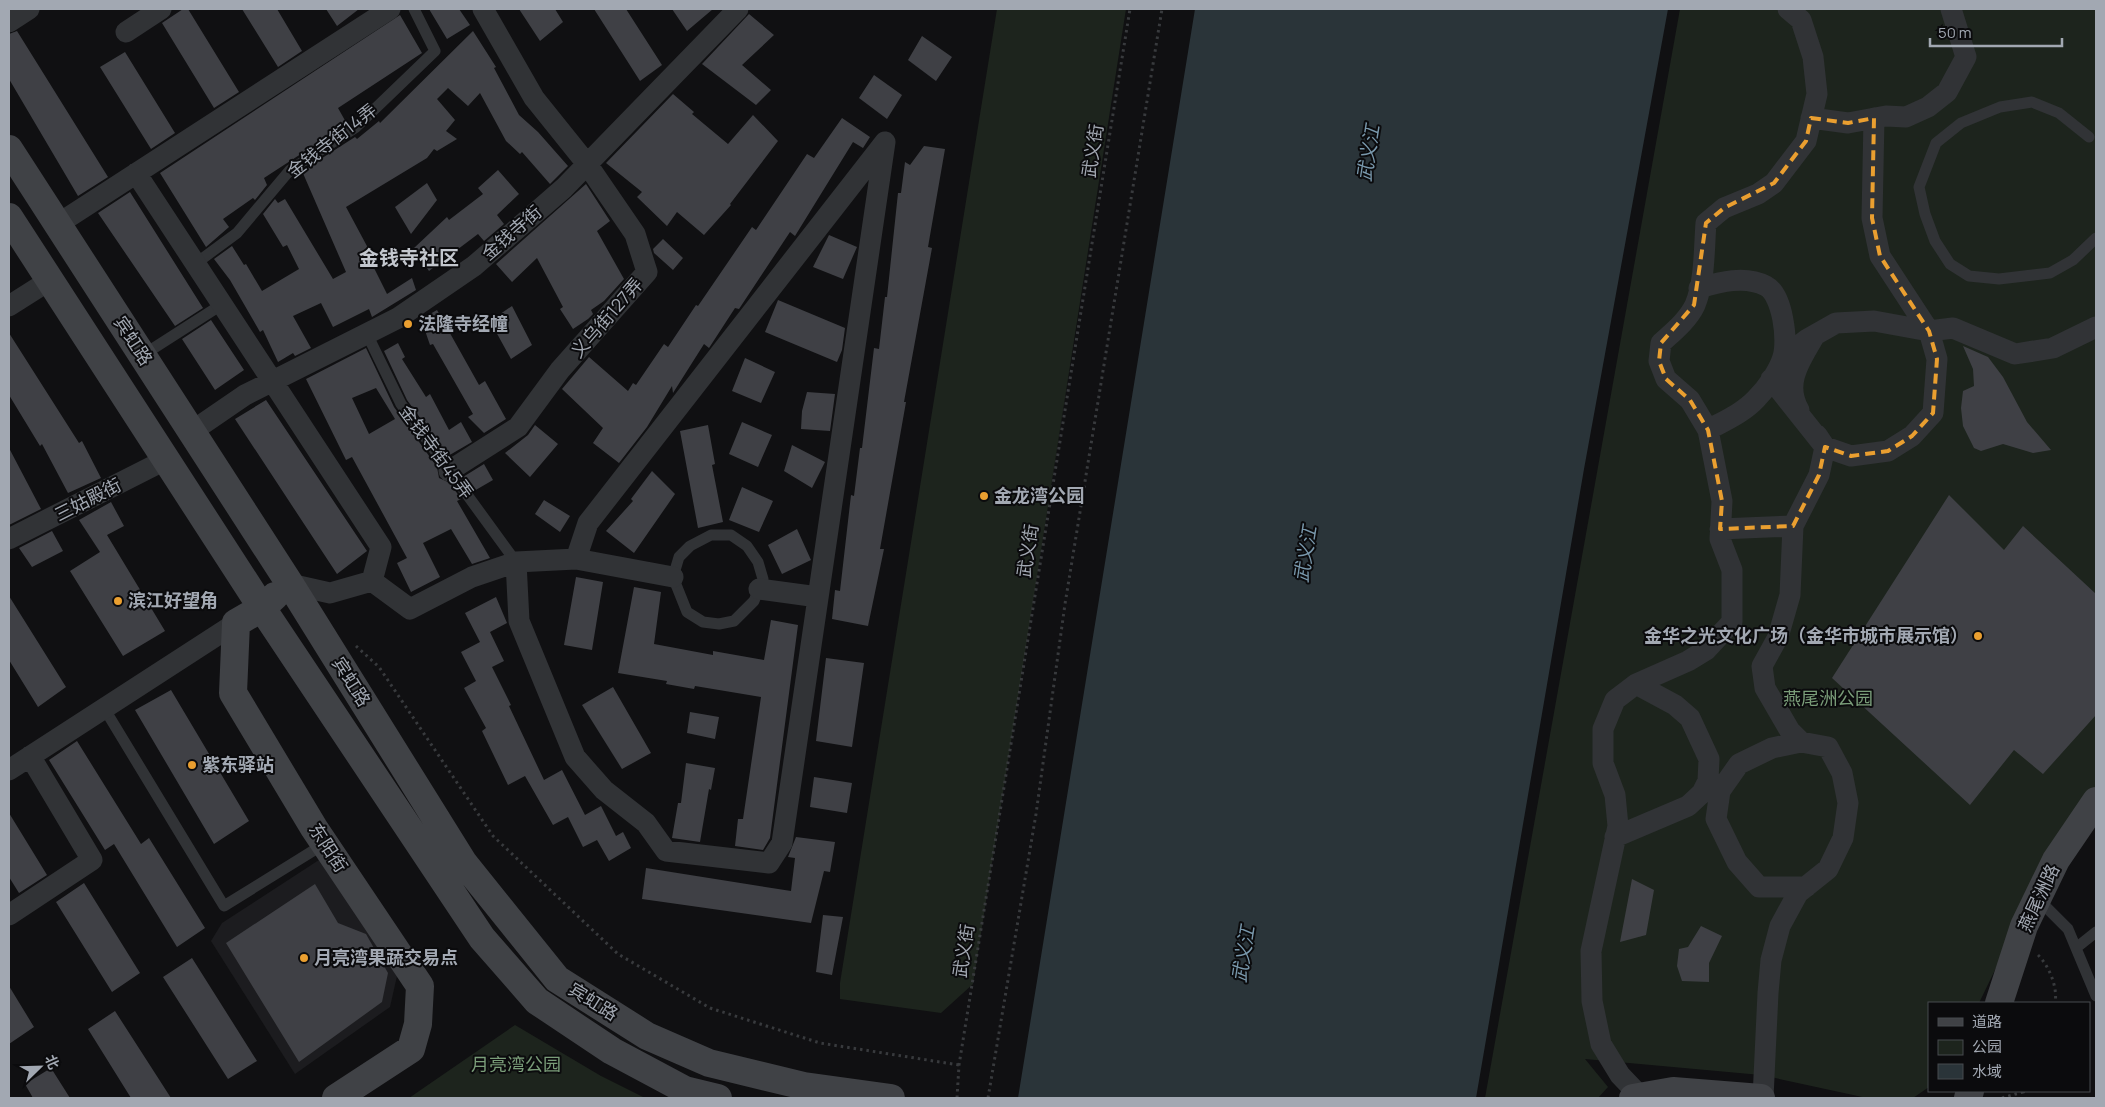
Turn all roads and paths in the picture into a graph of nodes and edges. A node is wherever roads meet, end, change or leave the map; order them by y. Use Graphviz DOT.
graph roads {
  1 [pos="29,9"];
  2 [pos="161,9"];
  3 [pos="390,9"];
  4 [pos="414,9"];
  5 [pos="483,9"];
  6 [pos="738,9"];
  7 [pos="1130,9"];
  8 [pos="1162,9"];
  9 [pos="1788,9"];
  10 [pos="1951,9"];
  11 [pos="9,22"];
  12 [pos="126,32"];
  13 [pos="1811,118"];
  14 [pos="1874,118"];
  15 [pos="2089,137"];
  16 [pos="9,149"];
  17 [pos="587,164"];
  18 [pos="136,173"];
  19 [pos="9,217"];
  20 [pos="58,224"];
  21 [pos="2096,238"];
  22 [pos="195,264"];
  23 [pos="50,280"];
  24 [pos="1699,288"];
  25 [pos="221,305"];
  26 [pos="9,306"];
  27 [pos="2096,327"];
  28 [pos="1929,331"];
  29 [pos="367,334"];
  30 [pos="1815,335"];
  31 [pos="142,356"];
  32 [pos="1783,358"];
  33 [pos="1771,379"];
  34 [pos="271,382"];
  35 [pos="1708,430"];
  36 [pos="191,432"];
  37 [pos="1825,447"];
  38 [pos="166,459"];
  39 [pos="449,471"];
  40 [pos="1793,526"];
  41 [pos="1720,529"];
  42 [pos="9,539"];
  43 [pos="576,559"];
  44 [pos="516,562"];
  45 [pos="673,577"];
  46 [pos="372,581"];
  47 [pos="290,584"];
  48 [pos="759,588"];
  49 [pos="818,596"];
  50 [pos="262,608"];
  51 [pos="236,623"];
  52 [pos="352,642"];
  53 [pos="1636,684"];
  54 [pos="104,708"];
  55 [pos="1801,742"];
  56 [pos="30,756"];
  57 [pos="9,770"];
  58 [pos="2096,801"];
  59 [pos="1615,837"];
  60 [pos="324,844"];
  61 [pos="1806,887"];
  62 [pos="2042,903"];
  63 [pos="9,914"];
  64 [pos="2096,932"];
  65 [pos="2018,943"];
  66 [pos="2076,948"];
  67 [pos="2096,996"];
  68 [pos="1999,1002"];
  69 [pos="2055,1002"];
  70 [pos="959,1065"];
  71 [pos="2023,1092"];
  72 [pos="1637,1097"];
  73 [pos="336,1098"];
  74 [pos="718,1098"];
  75 [pos="891,1098"];
  76 [pos="956,1098"];
  77 [pos="988,1098"];
  78 [pos="1762,1098"];
  79 [pos="2002,1098"];
  80 [pos="2025,1098"];
  1 -- 11 [label="street"];
  2 -- 12 [label="street"];
  3 -- 18 [label="street"];
  4 -- 22 [label="lane, 金钱寺街14弄"];
  5 -- 17 [label="street, 义乌街127弄"];
  6 -- 17 [label="street, 金钱寺街"];
  7 -- 70 [label="path, 武义街"];
  8 -- 77 [label="path"];
  9 -- 13 [label="street"];
  10 -- 14 [label="street"];
  13 -- 14 [label="street"];
  13 -- 24 [label="street"];
  14 -- 28 [label="street"];
  15 -- 21 [label="lane"];
  16 -- 20 [label="main road, 宾虹路"];
  17 -- 29 [label="street, 金钱寺街"];
  17 -- 39 [label="street, 义乌街127弄"];
  18 -- 20 [label="street"];
  18 -- 22 [label="street"];
  19 -- 23 [label="main road, 宾虹路"];
  20 -- 31 [label="main road, 宾虹路"];
  22 -- 25 [label="street"];
  23 -- 26 [label="street"];
  23 -- 38 [label="main road, 宾虹路"];
  24 -- 32 [label="street"];
  24 -- 35 [label="street"];
  25 -- 31 [label="lane"];
  25 -- 34 [label="street"];
  27 -- 28 [label="street"];
  28 -- 30 [label="street"];
  28 -- 37 [label="street"];
  29 -- 34 [label="street, 金钱寺街"];
  29 -- 39 [label="lane, 金钱寺街45弄"];
  30 -- 32 [label="street"];
  30 -- 37 [label="street"];
  31 -- 36 [label="main road, 宾虹路"];
  32 -- 33 [label="street"];
  33 -- 35 [label="street"];
  33 -- 37 [label="street"];
  34 -- 36 [label="street, 金钱寺街"];
  34 -- 46 [label="street"];
  35 -- 41 [label="street"];
  36 -- 47 [label="main road, 宾虹路"];
  37 -- 40 [label="street"];
  38 -- 42 [label="street, 三姑殿街"];
  38 -- 50 [label="main road, 宾虹路"];
  39 -- 44 [label="lane, 金钱寺街45弄"];
  40 -- 41 [label="street"];
  40 -- 55 [label="street"];
  41 -- 53 [label="street"];
  43 -- 44 [label="street"];
  43 -- 45 [label="street"];
  43 -- 49 [label="street"];
  44 -- 46 [label="street"];
  44 -- 49 [label="street"];
  45 -- 48 [label="lane"];
  45 -- 48 [label="lane"];
  46 -- 47 [label="street"];
  47 -- 50 [label="main road"];
  47 -- 75 [label="main road, 宾虹路"];
  48 -- 49 [label="street"];
  50 -- 51 [label="main road"];
  50 -- 74 [label="main road, 宾虹路"];
  51 -- 54 [label="street"];
  51 -- 60 [label="main road, 东阳街"];
  52 -- 70 [label="path"];
  53 -- 59 [label="street"];
  53 -- 59 [label="street"];
  54 -- 56 [label="street"];
  54 -- 60 [label="lane"];
  55 -- 61 [label="street"];
  55 -- 61 [label="street"];
  56 -- 57 [label="street"];
  56 -- 63 [label="street"];
  58 -- 65 [label="main road, 燕尾洲路"];
  59 -- 72 [label="street"];
  60 -- 73 [label="main road, 东阳街"];
  61 -- 78 [label="street"];
  62 -- 66 [label="lane"];
  64 -- 66 [label="lane"];
  65 -- 68 [label="main road, 燕尾洲路"];
  65 -- 69 [label="path"];
  66 -- 67 [label="lane"];
  70 -- 76 [label="path, 武义街"];
  71 -- 79 [label="path"];
  71 -- 80 [label="path"];
  72 -- 78 [label="main road"];
}
